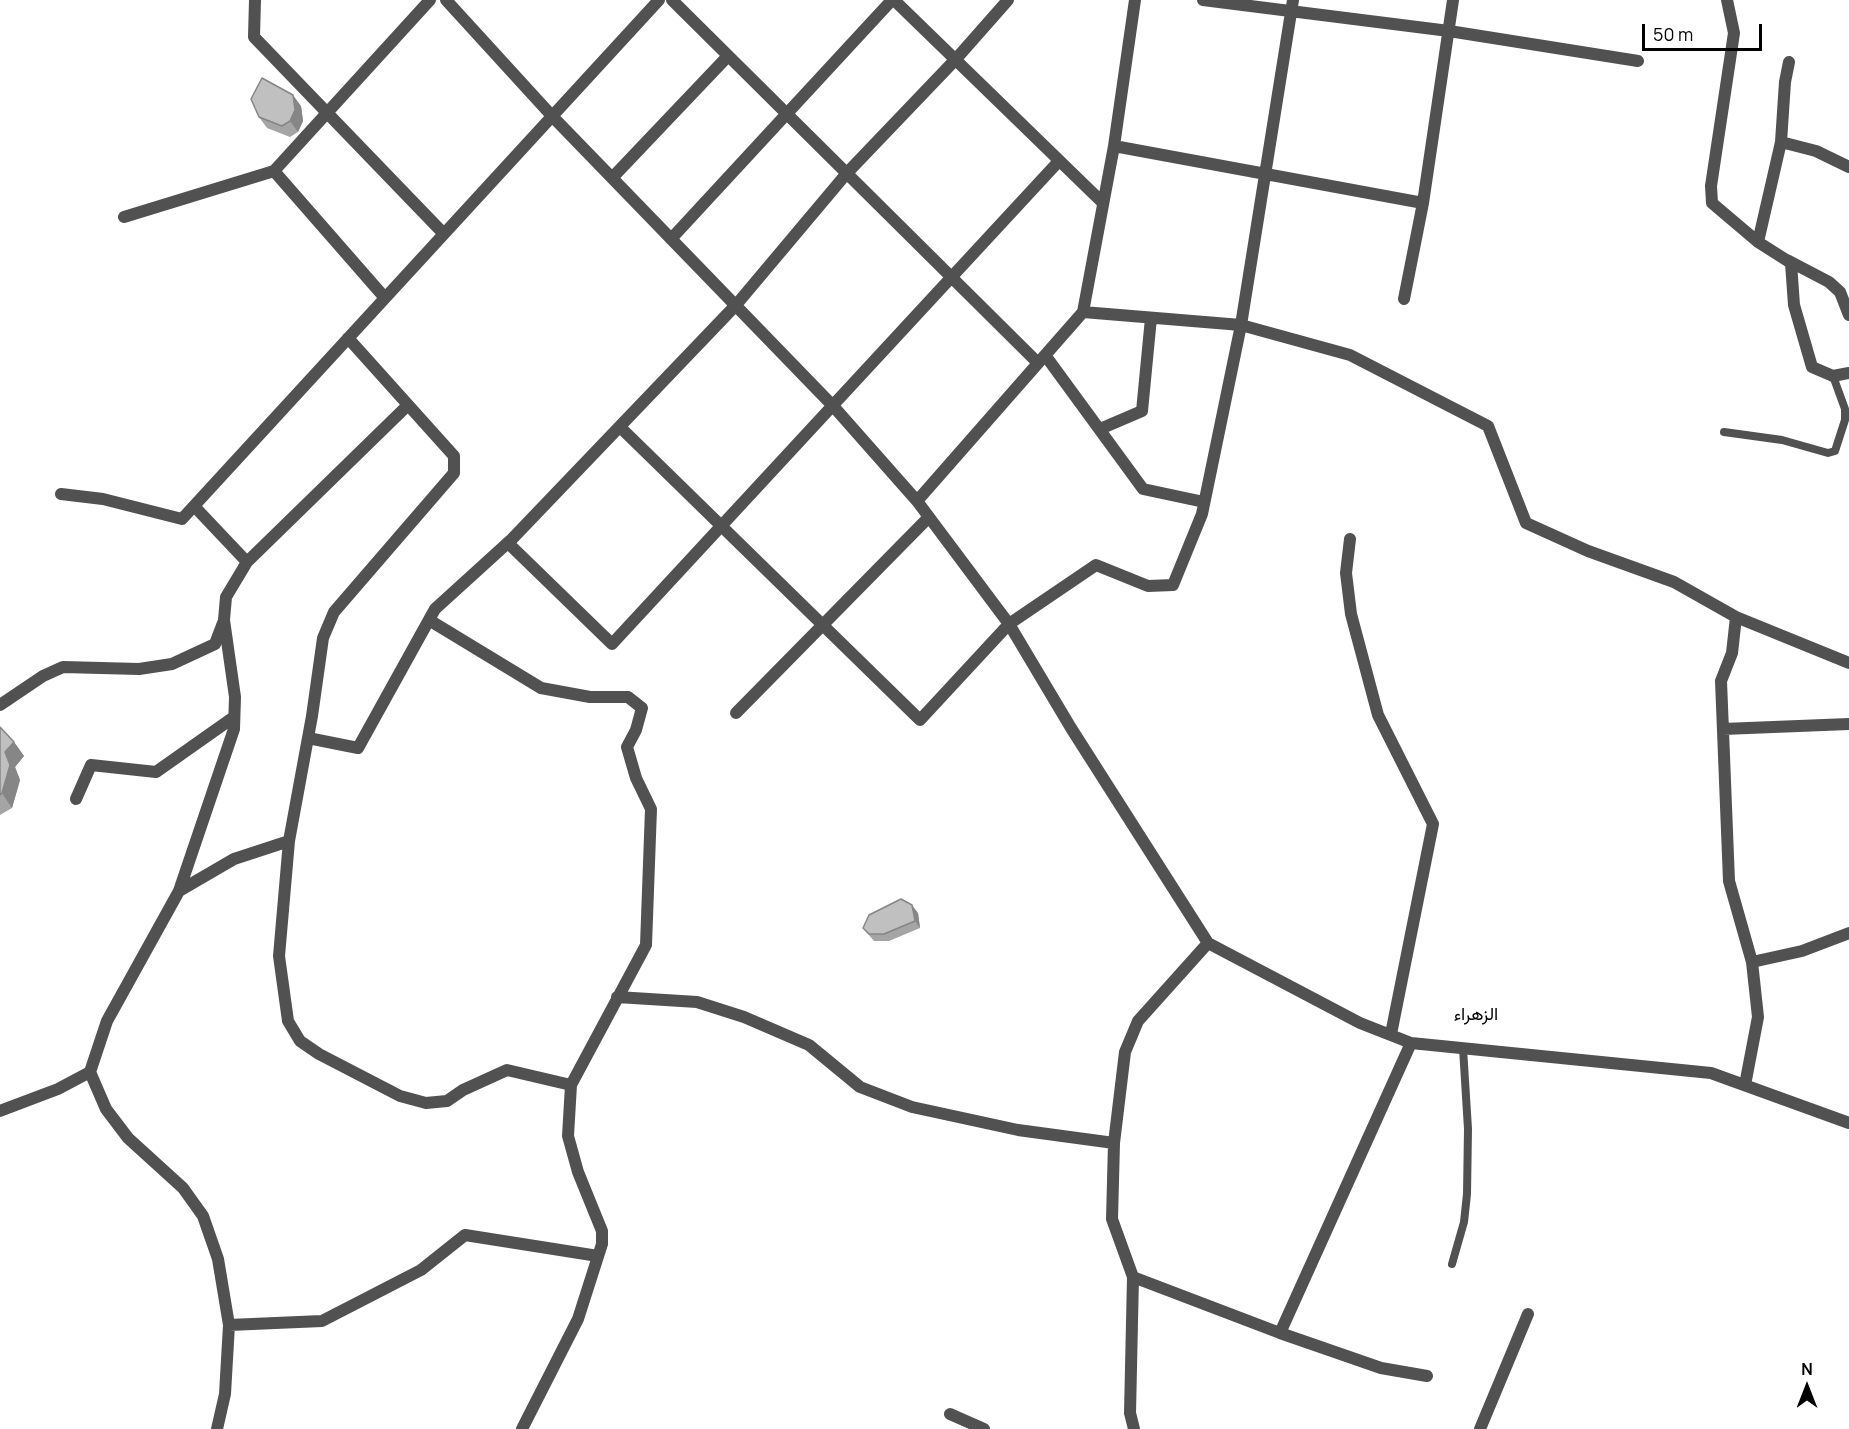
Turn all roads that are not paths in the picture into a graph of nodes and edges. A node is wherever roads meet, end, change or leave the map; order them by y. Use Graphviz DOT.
graph roads {
  1 [pos="255,0"];
  2 [pos="430,0"];
  3 [pos="446,0"];
  4 [pos="659,0"];
  5 [pos="672,0"];
  6 [pos="893,0"];
  7 [pos="1008,0"];
  8 [pos="1135,0"];
  9 [pos="1203,0"];
  10 [pos="1453,0"];
  11 [pos="1727,0"];
  12 [pos="1292,5"];
  13 [pos="1449,31"];
  14 [pos="728,56"];
  15 [pos="956,59"];
  16 [pos="1638,61"];
  17 [pos="1789,62"];
  18 [pos="329,112"];
  19 [pos="787,114"];
  20 [pos="552,116"];
  21 [pos="1781,142"];
  22 [pos="1114,146"];
  23 [pos="1059,161"];
  24 [pos="1849,167"];
  25 [pos="274,171"];
  26 [pos="847,173"];
  27 [pos="1264,174"];
  28 [pos="612,178"];
  29 [pos="1103,203"];
  30 [pos="1423,203"];
  31 [pos="124,217"];
  32 [pos="444,234"];
  33 [pos="671,239"];
  34 [pos="1758,242"];
  35 [pos="1787,260"];
  36 [pos="952,278"];
  37 [pos="385,298"];
  38 [pos="1404,299"];
  39 [pos="736,306"];
  40 [pos="1083,312"];
  41 [pos="1849,315"];
  42 [pos="1151,318"];
  43 [pos="1241,326"];
  44 [pos="348,338"];
  45 [pos="1042,359"];
  46 [pos="1849,373"];
  47 [pos="1833,376"];
  48 [pos="408,405"];
  49 [pos="834,407"];
  50 [pos="620,427"];
  51 [pos="1100,429"];
  52 [pos="1724,432"];
  53 [pos="61,494"];
  54 [pos="917,501"];
  55 [pos="1204,502"];
  56 [pos="194,506"];
  57 [pos="929,517"];
  58 [pos="722,527"];
  59 [pos="1350,539"];
  60 [pos="507,543"];
  61 [pos="248,562"];
  62 [pos="1736,617"];
  63 [pos="224,620"];
  64 [pos="429,620"];
  65 [pos="1009,624"];
  66 [pos="823,625"];
  67 [pos="1849,663"];
  68 [pos="0,705"];
  69 [pos="736,713"];
  70 [pos="234,717"];
  71 [pos="1849,724"];
  72 [pos="1723,729"];
  73 [pos="308,738"];
  74 [pos="76,799"];
  75 [pos="289,841"];
  76 [pos="179,891"];
  77 [pos="1849,933"];
  78 [pos="1208,944"];
  79 [pos="1752,962"];
  80 [pos="617,997"];
  81 [pos="1391,1034"];
  82 [pos="1411,1043"];
  83 [pos="1463,1048"];
  84 [pos="90,1072"];
  85 [pos="571,1085"];
  86 [pos="1745,1085"];
  87 [pos="0,1111"];
  88 [pos="1849,1123"];
  89 [pos="1114,1143"];
  90 [pos="598,1256"];
  91 [pos="1452,1264"];
  92 [pos="1133,1277"];
  93 [pos="1528,1314"];
  94 [pos="229,1325"];
  95 [pos="1280,1333"];
  96 [pos="1427,1376"];
  97 [pos="950,1414"];
  98 [pos="217,1429"];
  99 [pos="522,1429"];
  100 [pos="984,1429"];
  101 [pos="1134,1429"];
  102 [pos="1480,1429"];
  1 -- 18 [label="street"];
  2 -- 18 [label="street"];
  3 -- 20 [label="street"];
  4 -- 20 [label="street"];
  5 -- 14 [label="street"];
  6 -- 15 [label="street"];
  6 -- 19 [label="street"];
  7 -- 15 [label="street"];
  8 -- 22 [label="street"];
  9 -- 12 [label="street"];
  10 -- 13 [label="street"];
  11 -- 34 [label="street"];
  12 -- 13 [label="street"];
  12 -- 27 [label="street"];
  13 -- 16 [label="street"];
  13 -- 30 [label="street"];
  14 -- 19 [label="street"];
  14 -- 28 [label="street"];
  15 -- 23 [label="street"];
  15 -- 26 [label="street"];
  17 -- 21 [label="street"];
  18 -- 25 [label="street"];
  18 -- 32 [label="street"];
  19 -- 26 [label="street"];
  19 -- 33 [label="street"];
  20 -- 28 [label="street"];
  20 -- 32 [label="street"];
  21 -- 24 [label="street"];
  21 -- 34 [label="street"];
  22 -- 27 [label="street"];
  22 -- 29 [label="street"];
  23 -- 29 [label="street"];
  23 -- 36 [label="street"];
  25 -- 31 [label="street"];
  25 -- 37 [label="street"];
  26 -- 36 [label="street"];
  26 -- 39 [label="street"];
  27 -- 30 [label="street"];
  27 -- 43 [label="street"];
  28 -- 33 [label="street"];
  29 -- 40 [label="street"];
  30 -- 38 [label="street"];
  32 -- 37 [label="street"];
  33 -- 39 [label="street"];
  34 -- 35 [label="street"];
  35 -- 41 [label="street"];
  35 -- 47 [label="street"];
  36 -- 45 [label="street"];
  36 -- 49 [label="street"];
  37 -- 44 [label="street"];
  39 -- 49 [label="street"];
  39 -- 50 [label="street"];
  40 -- 42 [label="street"];
  40 -- 45 [label="street"];
  42 -- 43 [label="street"];
  42 -- 51 [label="street"];
  43 -- 55 [label="street"];
  43 -- 62 [label="street"];
  44 -- 48 [label="street"];
  44 -- 56 [label="street"];
  45 -- 51 [label="street"];
  45 -- 54 [label="street"];
  46 -- 47 [label="street"];
  47 -- 52 [label="lane"];
  48 -- 61 [label="street"];
  48 -- 73 [label="street"];
  49 -- 54 [label="street"];
  49 -- 58 [label="street"];
  50 -- 58 [label="street"];
  50 -- 60 [label="street"];
  51 -- 55 [label="street"];
  53 -- 56 [label="street"];
  54 -- 57 [label="street"];
  55 -- 65 [label="street"];
  56 -- 61 [label="street"];
  57 -- 65 [label="street"];
  57 -- 66 [label="street"];
  58 -- 60 [label="street"];
  58 -- 66 [label="street"];
  59 -- 81 [label="street"];
  60 -- 64 [label="street"];
  61 -- 63 [label="street"];
  62 -- 67 [label="street"];
  62 -- 72 [label="street"];
  63 -- 68 [label="street"];
  63 -- 70 [label="street"];
  64 -- 73 [label="street"];
  64 -- 80 [label="street"];
  65 -- 66 [label="street"];
  65 -- 78 [label="street"];
  66 -- 69 [label="street"];
  70 -- 74 [label="street"];
  70 -- 76 [label="street"];
  71 -- 72 [label="street"];
  72 -- 79 [label="street"];
  73 -- 75 [label="street"];
  75 -- 76 [label="street"];
  75 -- 85 [label="street"];
  76 -- 84 [label="street"];
  77 -- 79 [label="street"];
  78 -- 81 [label="street"];
  78 -- 89 [label="street"];
  79 -- 86 [label="street"];
  80 -- 85 [label="street"];
  80 -- 89 [label="street"];
  81 -- 82 [label="street"];
  82 -- 83 [label="street"];
  82 -- 95 [label="street"];
  83 -- 86 [label="street"];
  83 -- 91 [label="lane"];
  84 -- 87 [label="street"];
  84 -- 94 [label="street"];
  85 -- 90 [label="street"];
  86 -- 88 [label="street"];
  89 -- 92 [label="street"];
  90 -- 94 [label="street"];
  90 -- 99 [label="street"];
  92 -- 95 [label="street"];
  92 -- 101 [label="street"];
  93 -- 102 [label="street"];
  94 -- 98 [label="street"];
  95 -- 96 [label="street"];
  97 -- 100 [label="street"];
}
